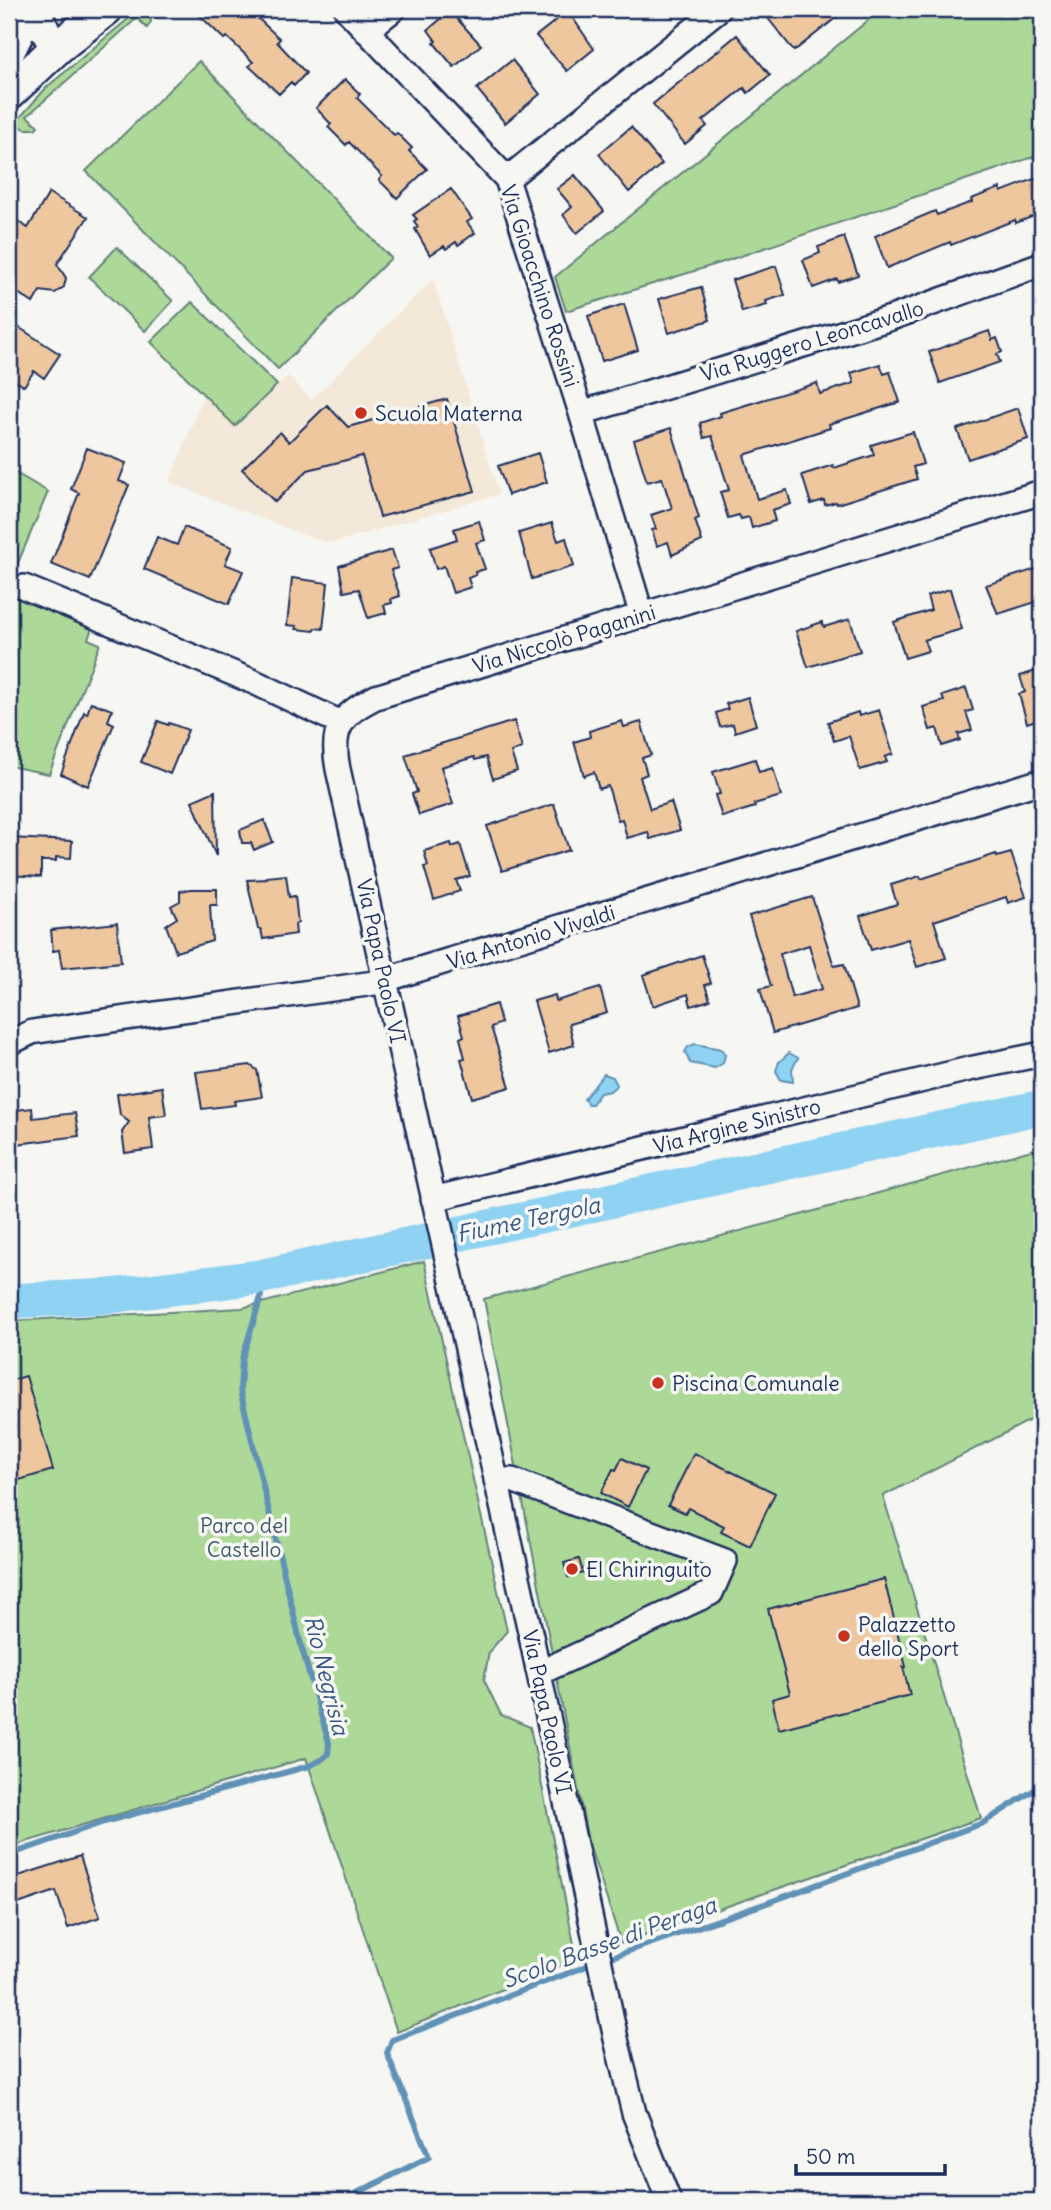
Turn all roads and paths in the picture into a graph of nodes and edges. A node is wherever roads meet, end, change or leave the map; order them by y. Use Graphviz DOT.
graph roads {
  1 [pos="28,9"];
  2 [pos="35,9"];
  3 [pos="106,9"];
  4 [pos="346,9"];
  5 [pos="394,9"];
  6 [pos="719,9"];
  7 [pos="366,32"];
  8 [pos="57,48"];
  9 [pos="9,54"];
  10 [pos="9,93"];
  11 [pos="507,179"];
  12 [pos="1042,264"];
  13 [pos="581,413"];
  14 [pos="1042,492"];
  15 [pos="24,587"];
  16 [pos="642,616"];
  17 [pos="341,723"];
  18 [pos="1042,781"];
  19 [pos="385,980"];
  20 [pos="9,1042"];
  21 [pos="1042,1054"];
  22 [pos="435,1208"];
  23 [pos="496,1480"];
  24 [pos="539,1673"];
  25 [pos="669,2201"];
  1 -- 9 [label="street"];
  2 -- 8 [label="street"];
  3 -- 8 [label="main road"];
  4 -- 7 [label="street, Via Gioacchino Rossini"];
  5 -- 7 [label="street"];
  6 -- 11 [label="street"];
  7 -- 11 [label="street, Via Gioacchino Rossini"];
  8 -- 10 [label="main road"];
  11 -- 13 [label="street, Via Gioacchino Rossini"];
  12 -- 13 [label="street, Via Ruggero Leoncavallo"];
  13 -- 16 [label="street, Via Gioacchino Rossini"];
  14 -- 16 [label="street, Via Niccolò Paganini"];
  15 -- 17 [label="street"];
  16 -- 17 [label="street, Via Niccolò Paganini"];
  17 -- 19 [label="street, Via Papa Paolo VI"];
  18 -- 19 [label="street, Via Antonio Vivaldi"];
  19 -- 20 [label="street, Via Antonio Vivaldi"];
  19 -- 22 [label="street, Via Papa Paolo VI"];
  21 -- 22 [label="street, Via Argine Sinistro"];
  22 -- 23 [label="street, Via Papa Paolo VI"];
  23 -- 24 [label="street, Via Papa Paolo VI"];
  23 -- 24 [label="street"];
  24 -- 25 [label="street, Via Papa Paolo VI"];
}
